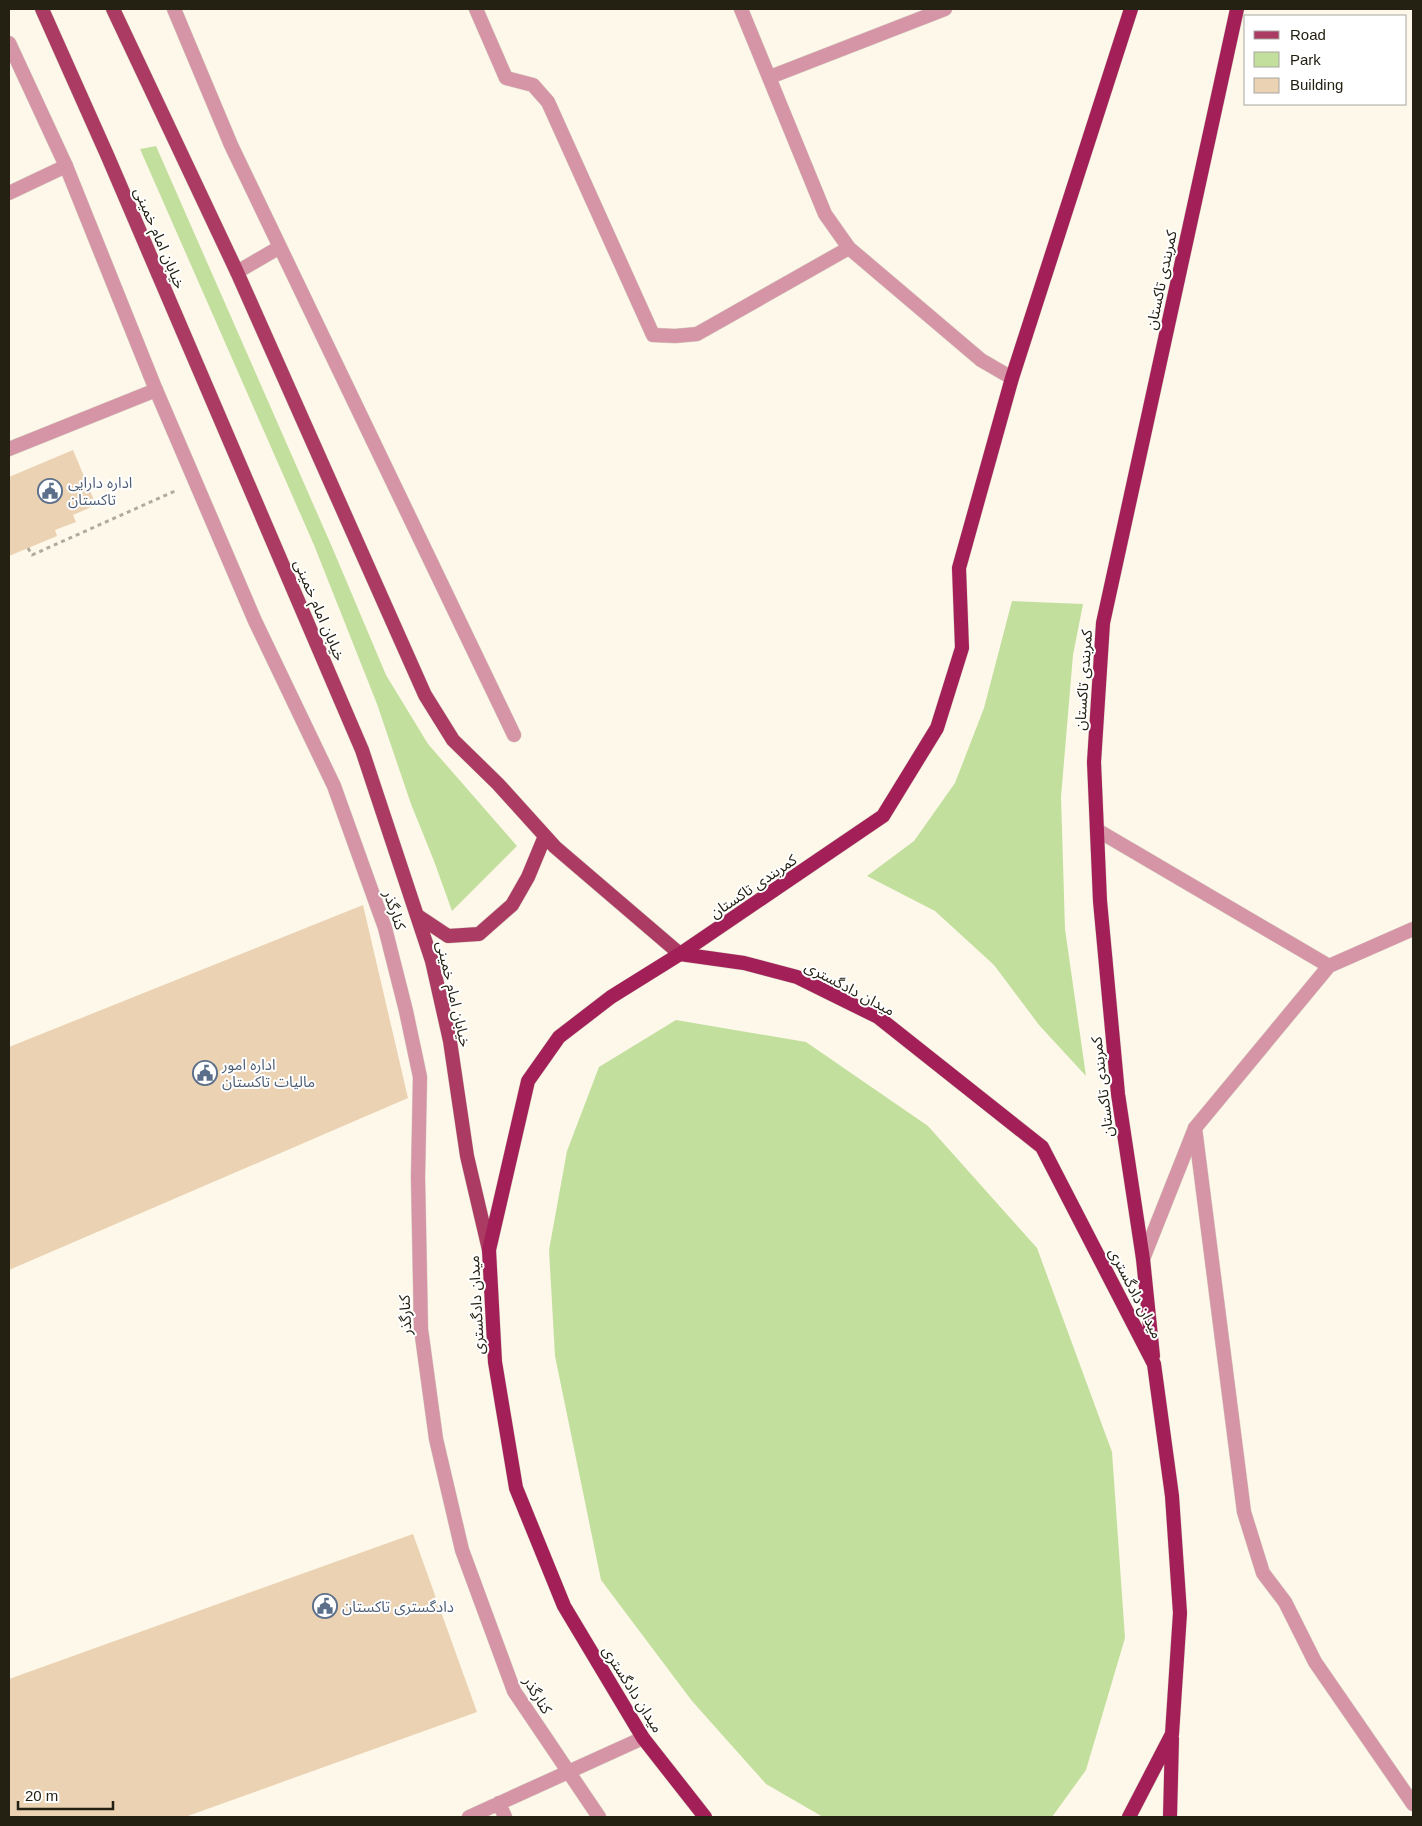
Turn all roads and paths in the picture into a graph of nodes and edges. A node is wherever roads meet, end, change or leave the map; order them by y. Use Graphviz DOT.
graph roads {
  1 [pos="42,9"];
  2 [pos="113,9"];
  3 [pos="174,9"];
  4 [pos="476,9"];
  5 [pos="741,9"];
  6 [pos="945,9"];
  7 [pos="1131,9"];
  8 [pos="1237,9"];
  9 [pos="9,43"];
  10 [pos="770,77"];
  11 [pos="66,166"];
  12 [pos="9,193"];
  13 [pos="280,247"];
  14 [pos="849,248"];
  15 [pos="237,272"];
  16 [pos="1012,378"];
  17 [pos="156,390"];
  18 [pos="9,449"];
  19 [pos="198,488"];
  20 [pos="28,548"];
  21 [pos="514,735"];
  22 [pos="1097,830"];
  23 [pos="545,836"];
  24 [pos="418,916"];
  25 [pos="1413,930"];
  26 [pos="680,954"];
  27 [pos="1329,966"];
  28 [pos="1195,1128"];
  29 [pos="489,1250"];
  30 [pos="1143,1258"];
  31 [pos="1154,1364"];
  32 [pos="1172,1734"];
  33 [pos="643,1738"];
  34 [pos="569,1773"];
  35 [pos="499,1803"];
  36 [pos="1413,1804"];
  37 [pos="469,1817"];
  38 [pos="505,1817"];
  39 [pos="599,1817"];
  40 [pos="705,1817"];
  41 [pos="1128,1817"];
  42 [pos="1170,1817"];
  1 -- 24 [label="main road, خیابان امام خمینی"];
  2 -- 15 [label="main road"];
  3 -- 13 [label="street"];
  4 -- 14 [label="street"];
  5 -- 10 [label="street"];
  6 -- 10 [label="street"];
  7 -- 16 [label="highway, کمربندی تاکستان"];
  8 -- 22 [label="highway, کمربندی تاکستان"];
  9 -- 11 [label="street, کنارگذر"];
  10 -- 14 [label="street"];
  11 -- 12 [label="street"];
  11 -- 17 [label="street, کنارگذر"];
  13 -- 15 [label="street"];
  13 -- 21 [label="street"];
  14 -- 16 [label="street"];
  15 -- 23 [label="main road"];
  16 -- 26 [label="highway, کمربندی تاکستان"];
  17 -- 18 [label="street"];
  17 -- 19 [label="street, کنارگذر"];
  19 -- 20 [label="path"];
  19 -- 34 [label="street, کنارگذر"];
  22 -- 27 [label="street"];
  22 -- 30 [label="highway, کمربندی تاکستان"];
  23 -- 24 [label="main road"];
  23 -- 26 [label="main road"];
  24 -- 29 [label="main road, خیابان امام خمینی"];
  25 -- 27 [label="street"];
  26 -- 29 [label="highway, میدان دادگستری"];
  26 -- 31 [label="highway, میدان دادگستری"];
  27 -- 28 [label="street"];
  28 -- 30 [label="street"];
  28 -- 36 [label="street"];
  29 -- 33 [label="highway, میدان دادگستری"];
  30 -- 31 [label="highway, کمربندی تاکستان"];
  31 -- 32 [label="highway, میدان دادگستری"];
  32 -- 41 [label="highway, میدان دادگستری"];
  32 -- 42 [label="highway"];
  33 -- 34 [label="street"];
  33 -- 40 [label="highway, میدان دادگستری"];
  34 -- 35 [label="street"];
  34 -- 39 [label="street, کنارگذر"];
  35 -- 37 [label="street"];
  35 -- 38 [label="street"];
}
